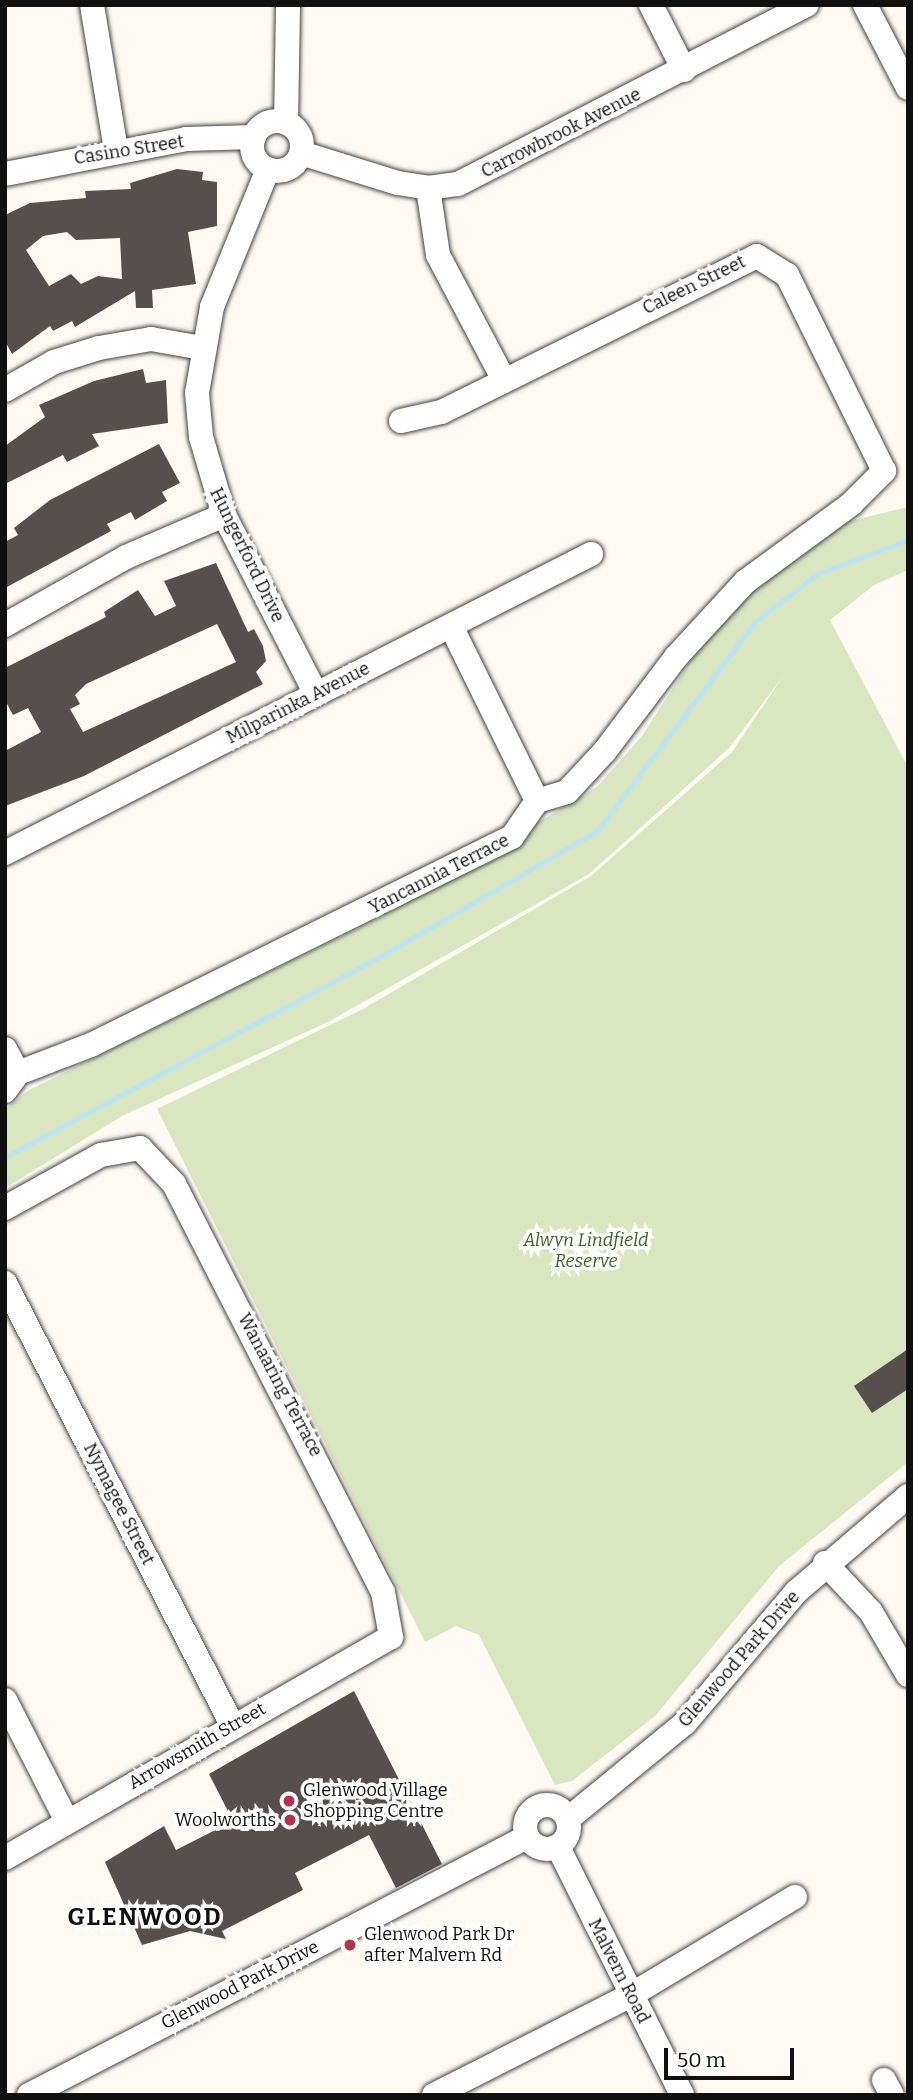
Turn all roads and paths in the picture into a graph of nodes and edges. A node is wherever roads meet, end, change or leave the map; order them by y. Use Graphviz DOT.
graph roads {
  1 [pos="92,5"];
  2 [pos="289,5"];
  3 [pos="650,5"];
  4 [pos="807,5"];
  5 [pos="865,5"];
  6 [pos="684,70"];
  7 [pos="908,88"];
  8 [pos="286,123"];
  9 [pos="254,137"];
  10 [pos="116,150"];
  11 [pos="301,153"];
  12 [pos="268,169"];
  13 [pos="5,174"];
  14 [pos="428,188"];
  15 [pos="202,348"];
  16 [pos="504,380"];
  17 [pos="5,390"];
  18 [pos="401,421"];
  19 [pos="224,514"];
  20 [pos="591,554"];
  21 [pos="5,625"];
  22 [pos="451,626"];
  23 [pos="316,694"];
  24 [pos="537,801"];
  25 [pos="5,853"];
  26 [pos="5,1049"];
  27 [pos="12,1082"];
  28 [pos="5,1208"];
  29 [pos="5,1283"];
  30 [pos="908,1496"];
  31 [pos="825,1563"];
  32 [pos="391,1637"];
  33 [pos="908,1675"];
  34 [pos="5,1700"];
  35 [pos="232,1725"];
  36 [pos="66,1819"];
  37 [pos="568,1819"];
  38 [pos="527,1838"];
  39 [pos="558,1847"];
  40 [pos="5,1858"];
  41 [pos="795,1897"];
  42 [pos="631,1995"];
  43 [pos="29,2095"];
  44 [pos="435,2095"];
  45 [pos="682,2095"];
  1 -- 10 [label="street"];
  2 -- 8 [label="street"];
  3 -- 6 [label="street"];
  4 -- 6 [label="street, Carrowbrook Avenue"];
  5 -- 7 [label="street"];
  6 -- 14 [label="street, Carrowbrook Avenue"];
  8 -- 9 [label="street"];
  8 -- 11 [label="street"];
  9 -- 10 [label="street, Casino Street"];
  9 -- 12 [label="street"];
  10 -- 13 [label="street, Casino Street"];
  11 -- 12 [label="street"];
  11 -- 14 [label="street, Carrowbrook Avenue"];
  12 -- 15 [label="street, Hungerford Drive"];
  14 -- 16 [label="street"];
  15 -- 17 [label="street"];
  15 -- 19 [label="street, Hungerford Drive"];
  16 -- 18 [label="street, Caleen Street"];
  16 -- 24 [label="street, Caleen Street"];
  19 -- 21 [label="street"];
  19 -- 23 [label="street, Hungerford Drive"];
  20 -- 22 [label="street, Milparinka Avenue"];
  22 -- 23 [label="street, Milparinka Avenue"];
  22 -- 24 [label="street"];
  23 -- 25 [label="street, Milparinka Avenue"];
  24 -- 27 [label="street, Yancannia Terrace"];
  26 -- 27 [label="street"];
  28 -- 32 [label="street, Wanaaring Terrace"];
  29 -- 35 [label="street, Nymagee Street"];
  30 -- 31 [label="street, Glenwood Park Drive"];
  31 -- 33 [label="street"];
  31 -- 37 [label="street, Glenwood Park Drive"];
  32 -- 35 [label="street, Arrowsmith Street"];
  34 -- 36 [label="street"];
  35 -- 36 [label="street, Arrowsmith Street"];
  36 -- 40 [label="street, Arrowsmith Street"];
  37 -- 38 [label="street"];
  37 -- 39 [label="street"];
  38 -- 39 [label="street"];
  38 -- 43 [label="street, Glenwood Park Drive"];
  39 -- 42 [label="street, Malvern Road"];
  41 -- 42 [label="street"];
  42 -- 44 [label="street"];
  42 -- 45 [label="street, Malvern Road"];
}
